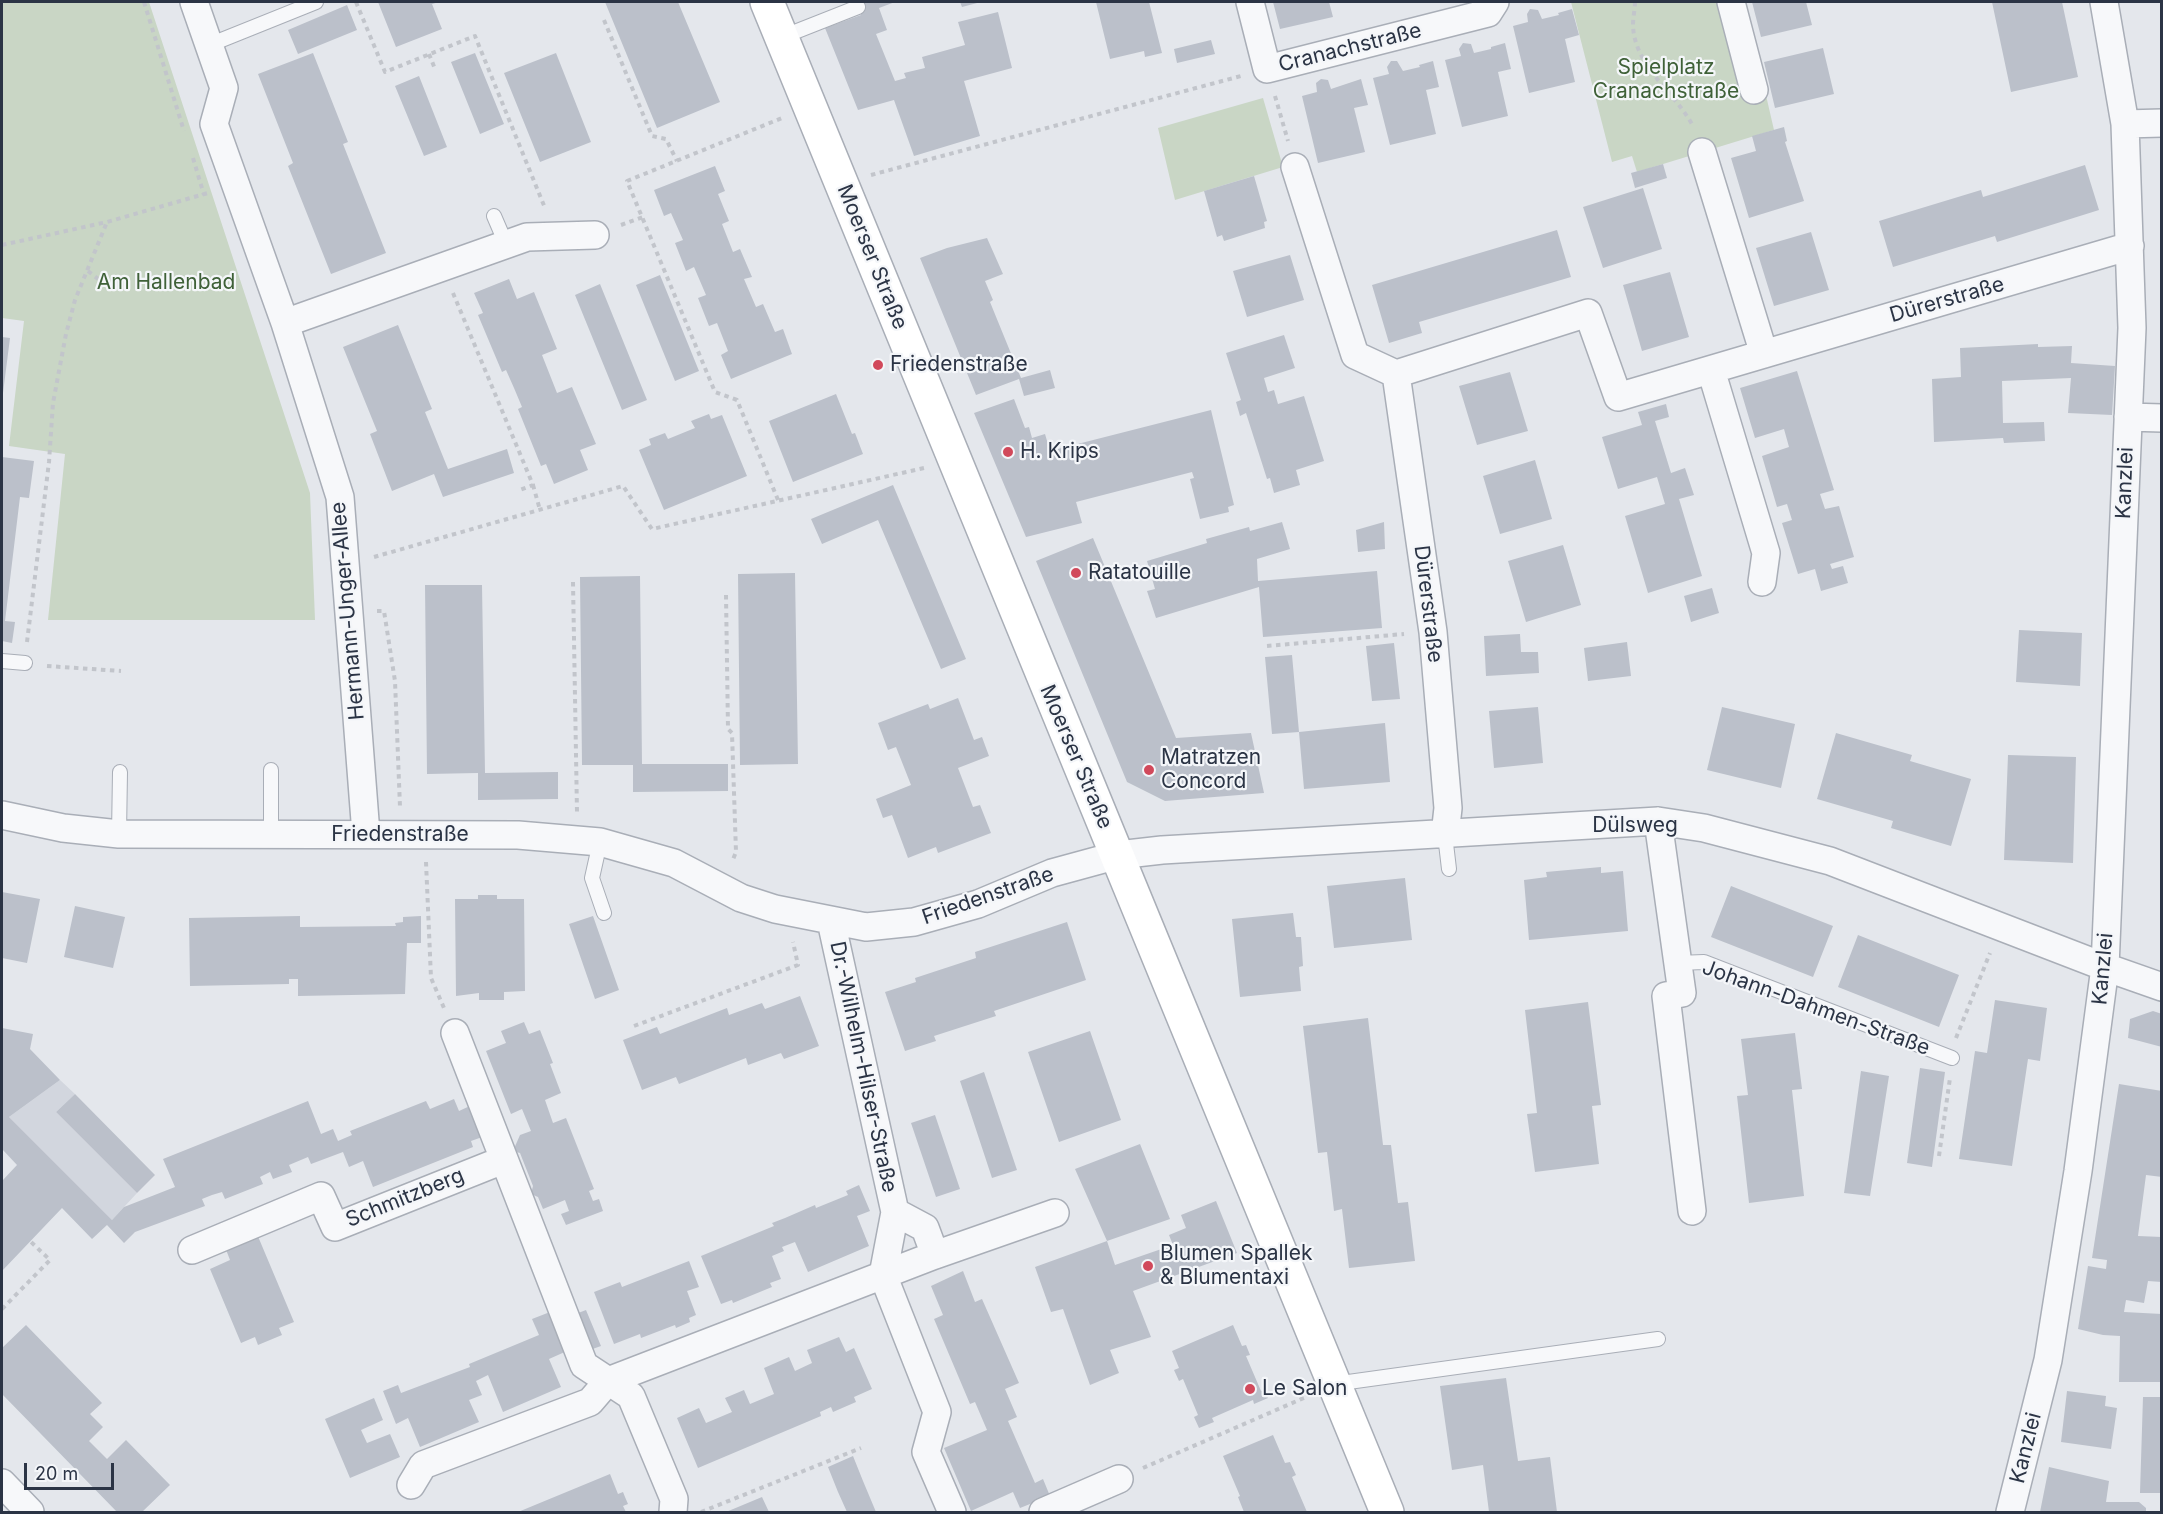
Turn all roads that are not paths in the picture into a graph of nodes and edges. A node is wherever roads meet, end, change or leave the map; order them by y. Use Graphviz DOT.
graph roads {
  1 [pos="194,2"];
  2 [pos="316,2"];
  3 [pos="767,2"];
  4 [pos="1250,2"];
  5 [pos="1496,2"];
  6 [pos="1731,2"];
  7 [pos="2104,2"];
  8 [pos="858,8"];
  9 [pos="782,37"];
  10 [pos="209,45"];
  11 [pos="1754,90"];
  12 [pos="2162,123"];
  13 [pos="2125,124"];
  14 [pos="1702,152"];
  15 [pos="1295,167"];
  16 [pos="494,216"];
  17 [pos="595,235"];
  18 [pos="506,244"];
  19 [pos="2130,246"];
  20 [pos="285,323"];
  21 [pos="1764,354"];
  22 [pos="1711,370"];
  23 [pos="1396,374"];
  24 [pos="2128,417"];
  25 [pos="2162,418"];
  26 [pos="1762,582"];
  27 [pos="2,661"];
  28 [pos="25,663"];
  29 [pos="271,770"];
  30 [pos="120,772"];
  31 [pos="2,815"];
  32 [pos="1658,821"];
  33 [pos="119,834"];
  34 [pos="366,834"];
  35 [pos="271,835"];
  36 [pos="1445,835"];
  37 [pos="589,841"];
  38 [pos="1118,855"];
  39 [pos="1449,869"];
  40 [pos="604,913"];
  41 [pos="831,921"];
  42 [pos="1678,963"];
  43 [pos="2105,967"];
  44 [pos="2162,987"];
  45 [pos="455,1034"];
  46 [pos="1952,1058"];
  47 [pos="503,1160"];
  48 [pos="1692,1211"];
  49 [pos="895,1212"];
  50 [pos="1055,1213"];
  51 [pos="192,1250"];
  52 [pos="935,1255"];
  53 [pos="883,1275"];
  54 [pos="1658,1339"];
  55 [pos="608,1381"];
  56 [pos="1334,1384"];
  57 [pos="1119,1479"];
  58 [pos="2,1483"];
  59 [pos="411,1485"];
  60 [pos="30,1512"];
  61 [pos="673,1512"];
  62 [pos="952,1512"];
  63 [pos="1043,1512"];
  64 [pos="1387,1512"];
  65 [pos="2010,1512"];
  1 -- 10 [label="street, Hermann-Unger-Allee"];
  2 -- 10 [label="lane"];
  3 -- 9 [label="main road, Moerser Straße"];
  4 -- 5 [label="street, Cranachstraße"];
  6 -- 11 [label="street"];
  7 -- 13 [label="street, Kanzlei"];
  8 -- 9 [label="lane"];
  9 -- 38 [label="main road, Moerser Straße"];
  10 -- 20 [label="street, Hermann-Unger-Allee"];
  12 -- 13 [label="street"];
  13 -- 19 [label="street, Kanzlei"];
  14 -- 21 [label="street"];
  15 -- 23 [label="street"];
  16 -- 18 [label="lane"];
  17 -- 18 [label="street"];
  18 -- 20 [label="street"];
  19 -- 21 [label="street, Dürerstraße"];
  19 -- 24 [label="street, Kanzlei"];
  20 -- 34 [label="street, Hermann-Unger-Allee"];
  21 -- 22 [label="street, Dürerstraße"];
  22 -- 23 [label="street, Dürerstraße"];
  22 -- 26 [label="street"];
  23 -- 36 [label="street, Dürerstraße"];
  24 -- 25 [label="street, Kanzlei"];
  24 -- 43 [label="street, Kanzlei"];
  27 -- 28 [label="lane"];
  29 -- 35 [label="lane"];
  30 -- 33 [label="lane"];
  31 -- 33 [label="street, Friedenstraße"];
  32 -- 36 [label="street, Dülsweg"];
  32 -- 42 [label="street, Johann-Dahmen-Straße"];
  32 -- 43 [label="street, Dülsweg"];
  33 -- 35 [label="street, Friedenstraße"];
  34 -- 35 [label="street, Friedenstraße"];
  34 -- 37 [label="street, Friedenstraße"];
  36 -- 38 [label="street, Dülsweg"];
  36 -- 39 [label="lane"];
  37 -- 40 [label="lane"];
  37 -- 41 [label="street, Friedenstraße"];
  38 -- 41 [label="street, Friedenstraße"];
  38 -- 56 [label="main road, Moerser Straße"];
  41 -- 49 [label="street, Dr.-Wilhelm-Hilser-Straße"];
  42 -- 46 [label="lane, Johann-Dahmen-Straße"];
  42 -- 48 [label="street, Johann-Dahmen-Straße"];
  43 -- 44 [label="street, Dülsweg"];
  43 -- 65 [label="street, Kanzlei"];
  45 -- 47 [label="street"];
  47 -- 51 [label="street, Schmitzberg"];
  47 -- 55 [label="street"];
  49 -- 52 [label="street, Dr.-Wilhelm-Hilser-Straße"];
  49 -- 53 [label="street, Dr.-Wilhelm-Hilser-Straße"];
  50 -- 52 [label="street"];
  52 -- 53 [label="street"];
  53 -- 55 [label="street"];
  53 -- 62 [label="street"];
  54 -- 56 [label="lane"];
  55 -- 59 [label="street"];
  55 -- 61 [label="street"];
  56 -- 64 [label="main road, Moerser Straße"];
  57 -- 63 [label="street"];
  58 -- 60 [label="street"];
}
